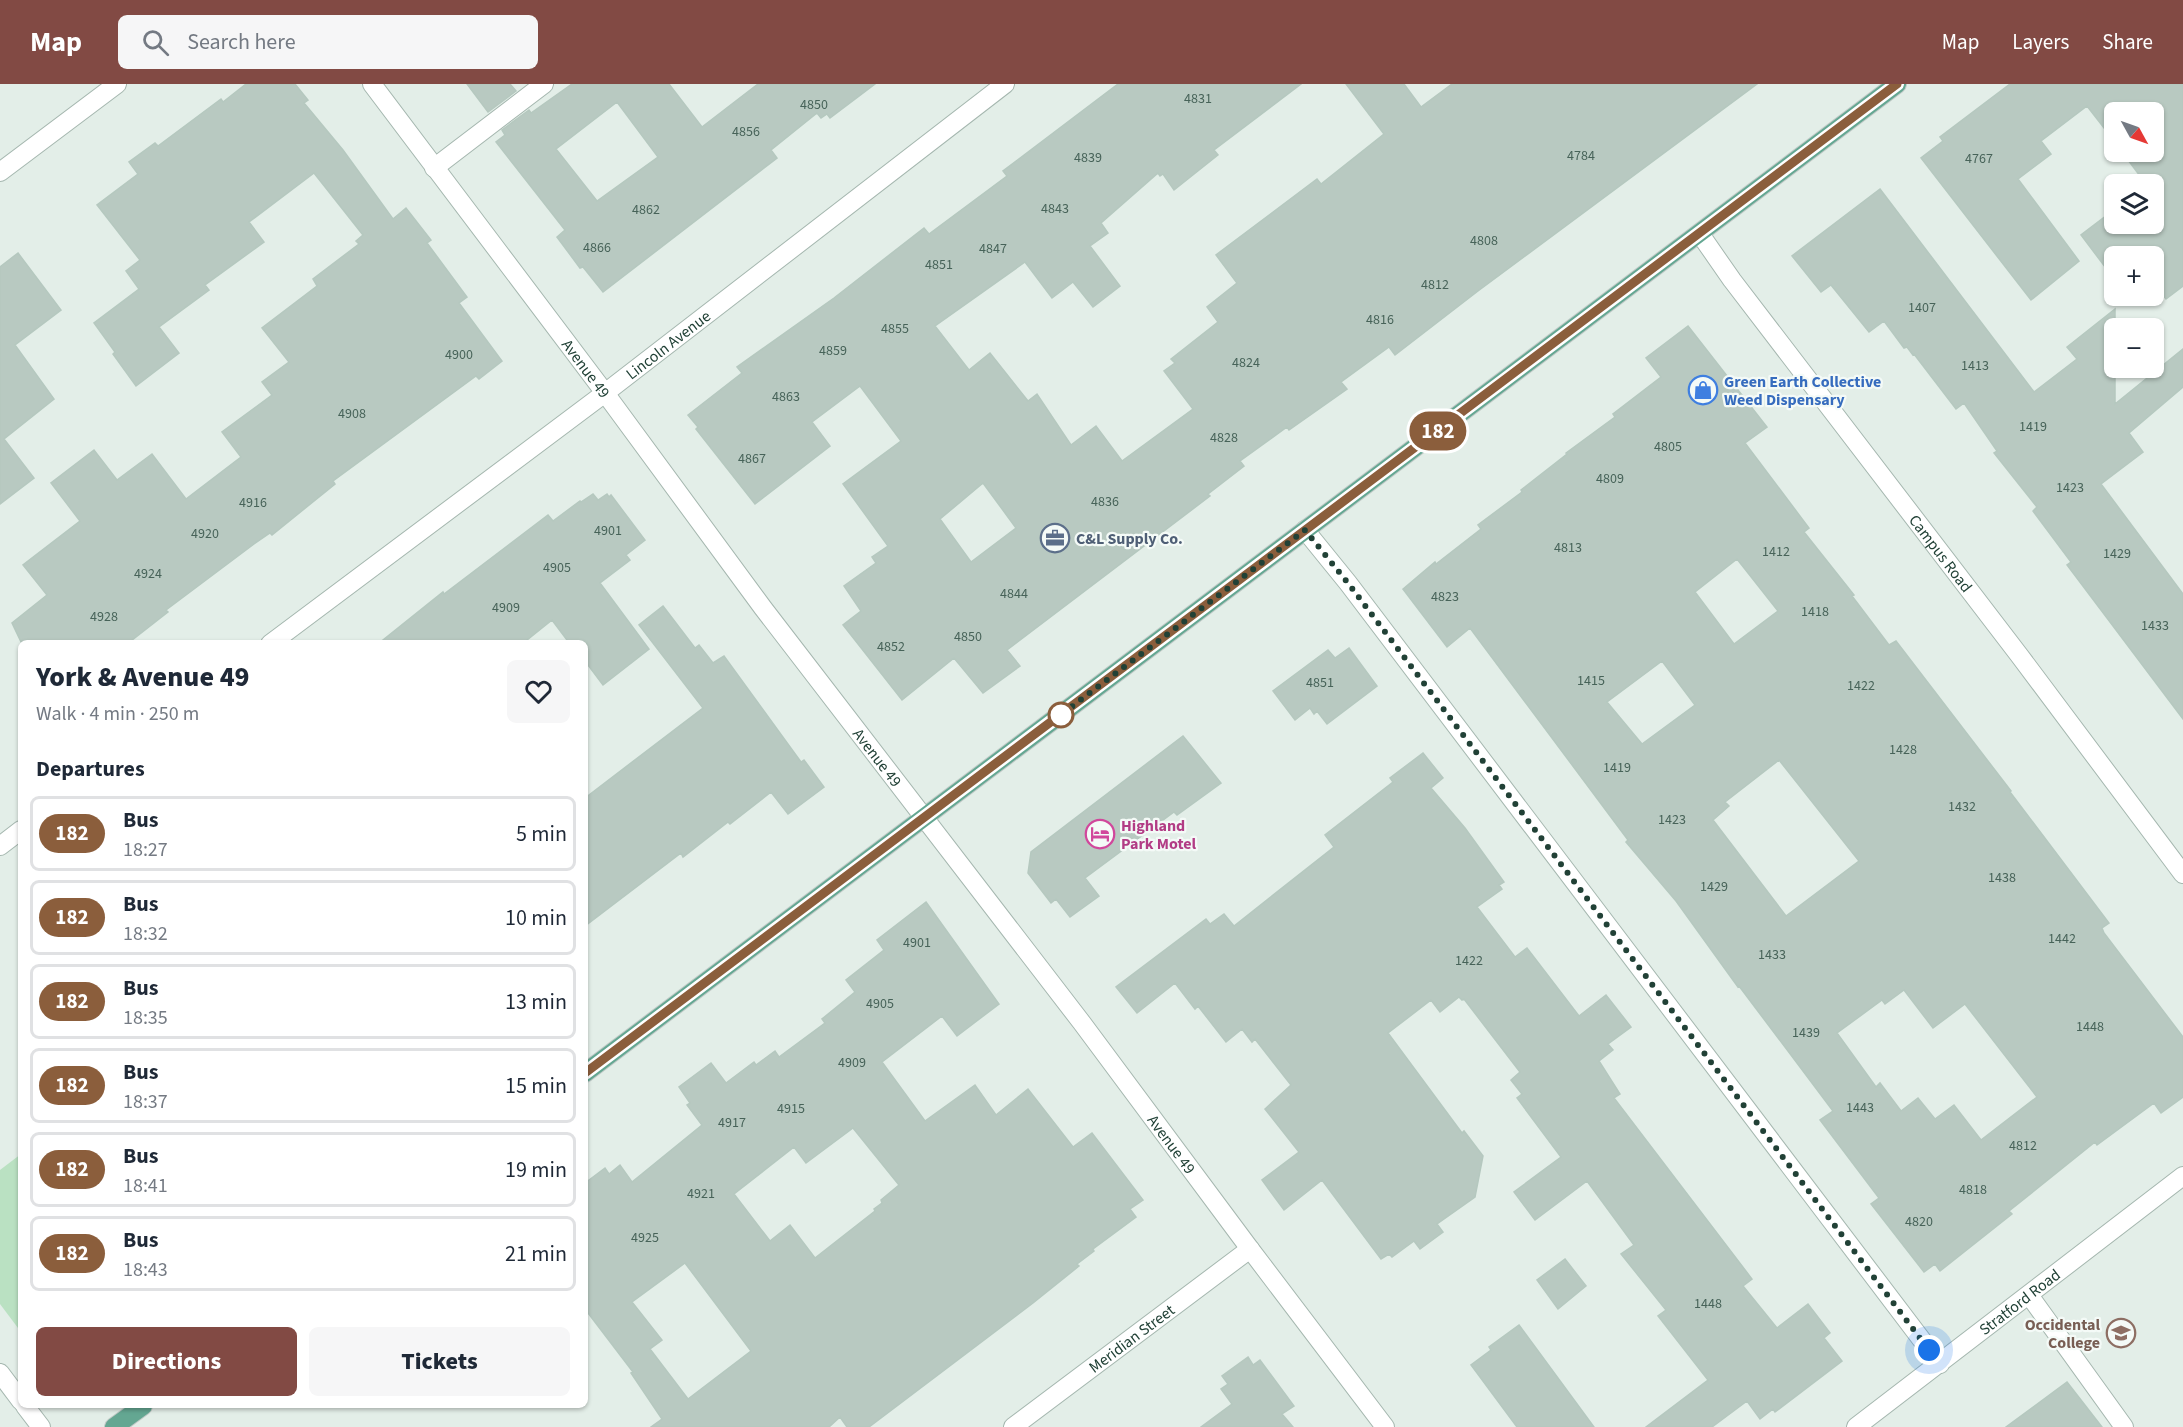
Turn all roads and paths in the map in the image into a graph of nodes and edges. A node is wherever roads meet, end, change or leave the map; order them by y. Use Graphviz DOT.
graph roads {
  1 [pos="117,84"];
  2 [pos="372,84"];
  3 [pos="544,84"];
  4 [pos="1005,84"];
  5 [pos="1897,84"];
  6 [pos="434,168"];
  7 [pos="0,172"];
  8 [pos="1700,234"];
  9 [pos="605,393"];
  10 [pos="1305,530"];
  11 [pos="275,640"];
  12 [pos="925,818"];
  13 [pos="18,832"];
  14 [pos="0,846"];
  15 [pos="2183,874"];
  16 [pos="588,1071"];
  17 [pos="2183,1176"];
  18 [pos="1250,1249"];
  19 [pos="2029,1295"];
  20 [pos="1940,1364"];
  21 [pos="0,1373"];
  22 [pos="18,1397"];
  23 [pos="27,1408"];
  24 [pos="140,1408"];
  25 [pos="41,1427"];
  26 [pos="114,1427"];
  27 [pos="1012,1427"];
  28 [pos="1385,1427"];
  29 [pos="1856,1427"];
  30 [pos="2124,1427"];
  1 -- 7 [label="street"];
  2 -- 6 [label="street, Avenue 49"];
  3 -- 6 [label="street"];
  4 -- 9 [label="street, Lincoln Avenue"];
  5 -- 8 [label="main road"];
  6 -- 9 [label="street, Avenue 49"];
  8 -- 10 [label="main road"];
  8 -- 15 [label="street, Campus Road"];
  9 -- 11 [label="street, Lincoln Avenue"];
  9 -- 12 [label="street, Avenue 49"];
  10 -- 12 [label="main road"];
  10 -- 20 [label="street"];
  12 -- 16 [label="main road"];
  12 -- 18 [label="street, Avenue 49"];
  13 -- 14 [label="street"];
  17 -- 19 [label="street, Stratford Road"];
  18 -- 27 [label="street, Meridian Street"];
  18 -- 28 [label="street, Avenue 49"];
  19 -- 20 [label="street, Stratford Road"];
  19 -- 30 [label="street"];
  20 -- 29 [label="street, Stratford Road"];
  21 -- 22 [label="street"];
  23 -- 25 [label="street"];
  24 -- 26 [label="main road"];
}
